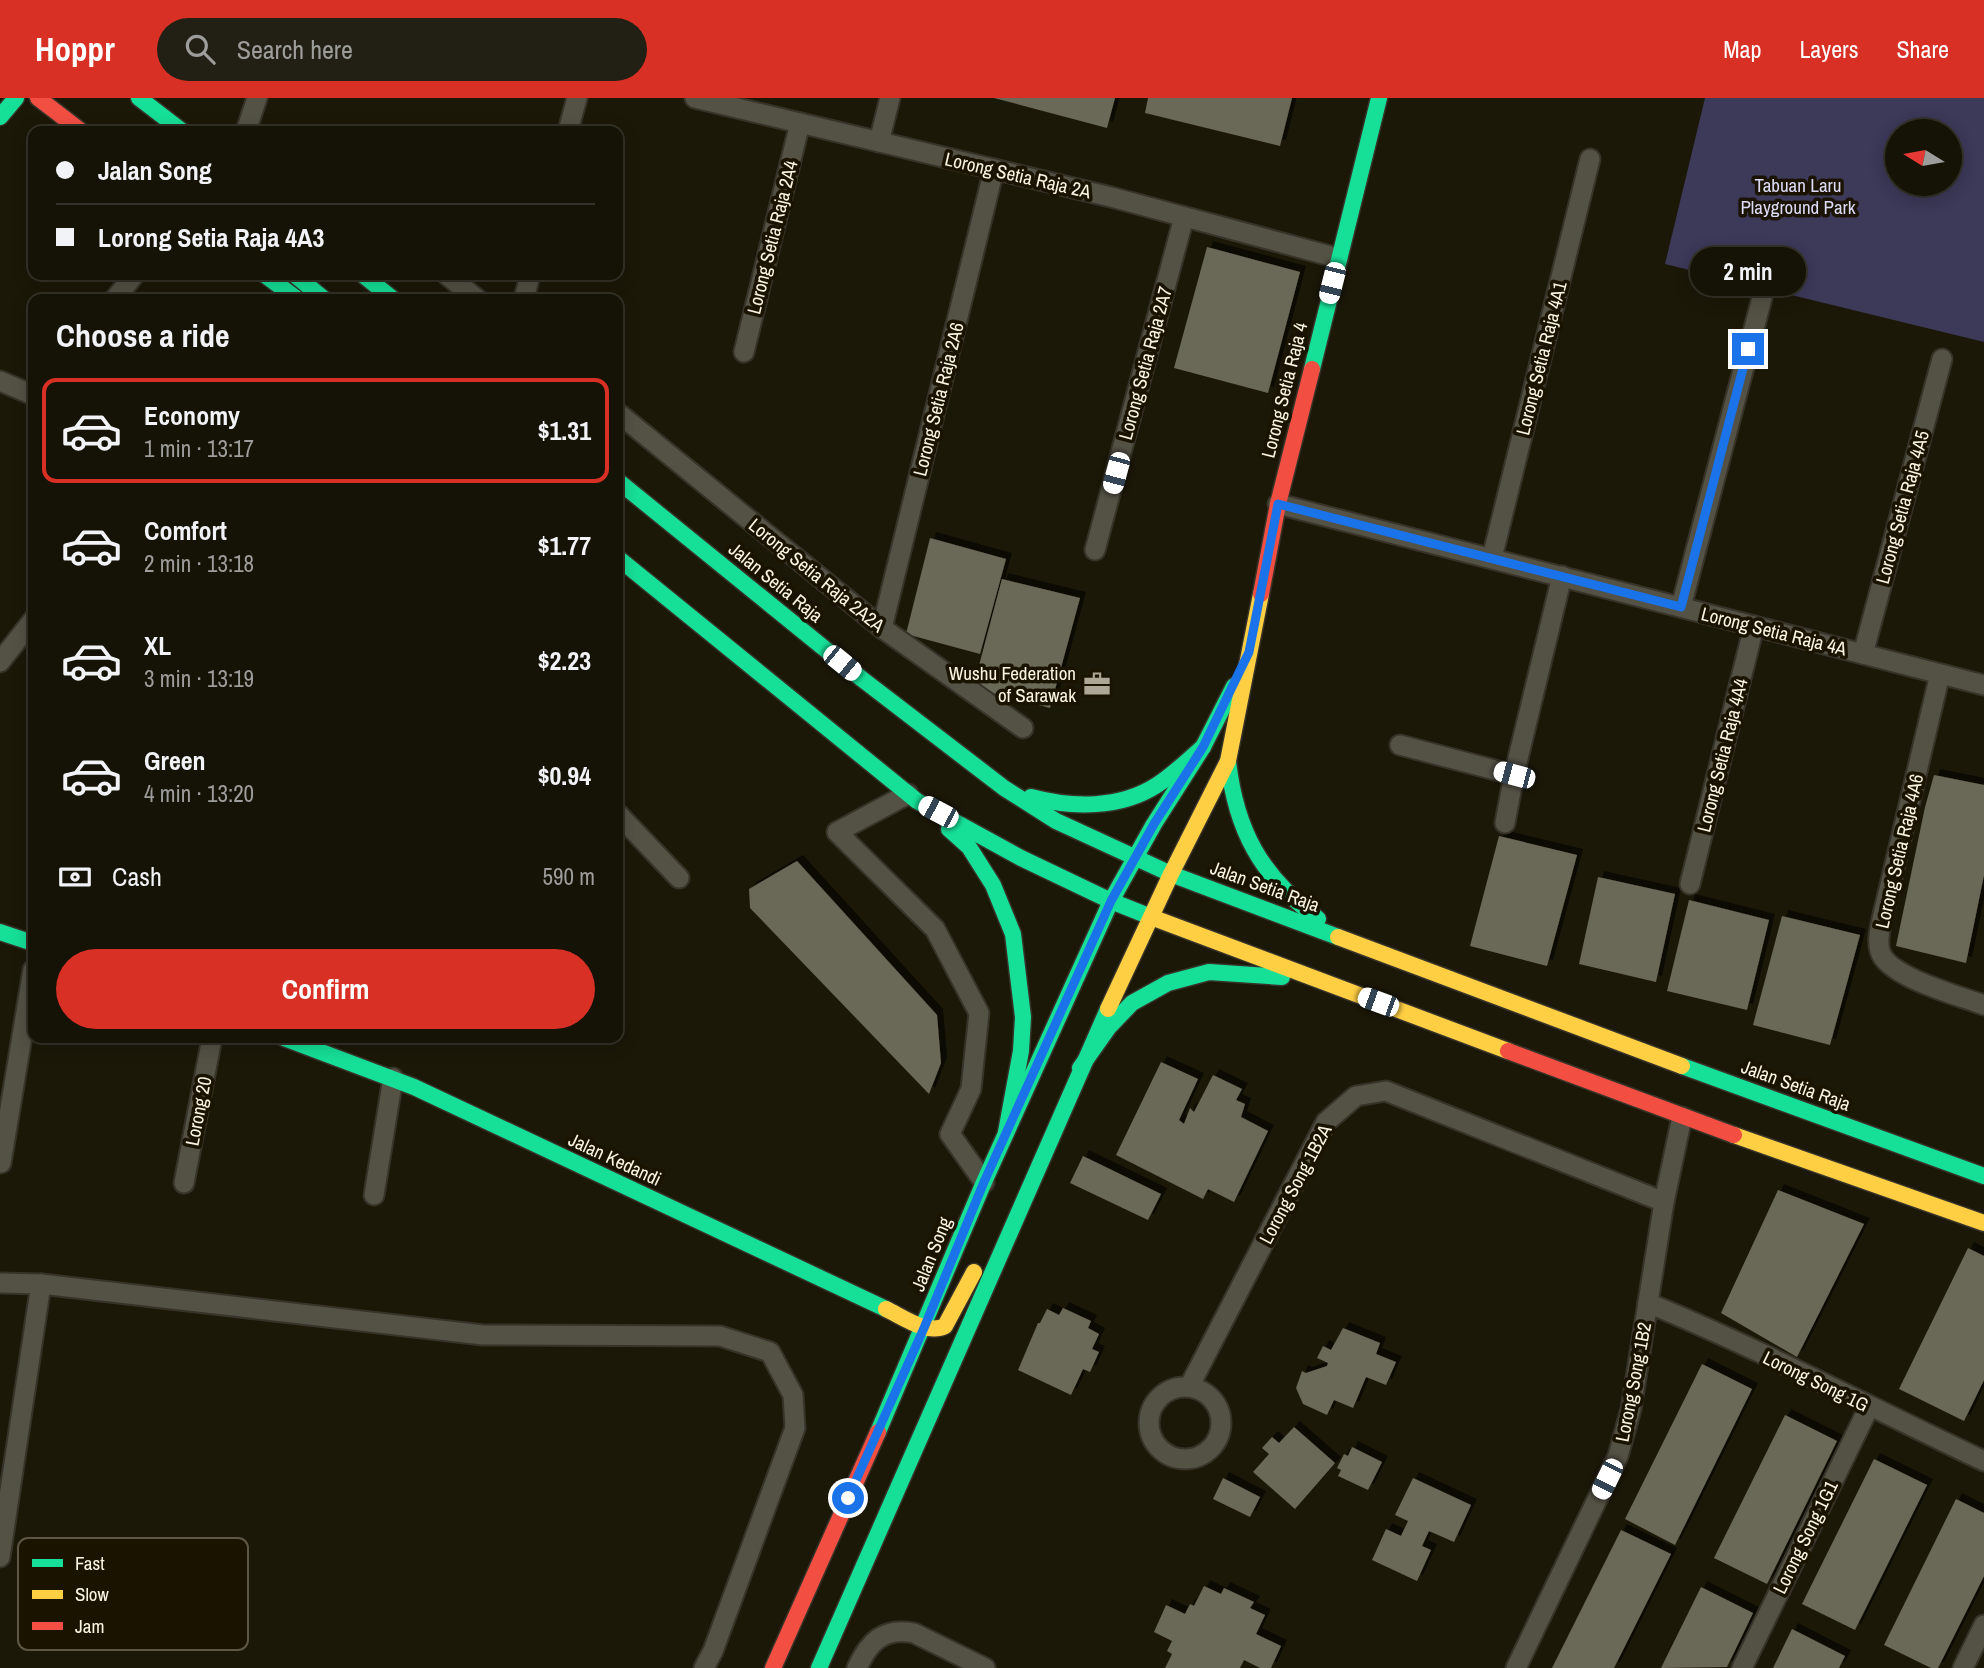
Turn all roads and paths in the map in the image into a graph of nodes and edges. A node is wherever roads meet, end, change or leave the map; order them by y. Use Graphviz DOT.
graph roads {
  1 [pos="16,98"];
  2 [pos="38,98"];
  3 [pos="139,98"];
  4 [pos="257,98"];
  5 [pos="577,98"];
  6 [pos="695,98"];
  7 [pos="890,98"];
  8 [pos="1379,98"];
  9 [pos="0,117"];
  10 [pos="800,123"];
  11 [pos="74,126"];
  12 [pos="175,126"];
  13 [pos="248,126"];
  14 [pos="569,126"];
  15 [pos="879,142"];
  16 [pos="1590,159"];
  17 [pos="994,169"];
  18 [pos="1184,217"];
  19 [pos="1338,258"];
  20 [pos="130,280"];
  21 [pos="272,280"];
  22 [pos="301,280"];
  23 [pos="369,280"];
  24 [pos="453,280"];
  25 [pos="119,294"];
  26 [pos="290,294"];
  27 [pos="318,294"];
  28 [pos="387,294"];
  29 [pos="471,294"];
  30 [pos="1762,298"];
  31 [pos="744,352"];
  32 [pos="1942,359"];
  33 [pos="0,381"];
  34 [pos="28,393"];
  35 [pos="623,417"];
  36 [pos="623,485"];
  37 [pos="1278,504"];
  38 [pos="1095,550"];
  39 [pos="1492,558"];
  40 [pos="623,562"];
  41 [pos="1562,576"];
  42 [pos="1681,607"];
  43 [pos="28,626"];
  44 [pos="1754,626"];
  45 [pos="882,628"];
  46 [pos="1249,652"];
  47 [pos="1863,654"];
  48 [pos="0,662"];
  49 [pos="1940,674"];
  50 [pos="1984,685"];
  51 [pos="1023,728"];
  52 [pos="1400,745"];
  53 [pos="1203,747"];
  54 [pos="1228,761"];
  55 [pos="1514,775"];
  56 [pos="1004,788"];
  57 [pos="912,797"];
  58 [pos="623,823"];
  59 [pos="1505,823"];
  60 [pos="1133,858"];
  61 [pos="1171,874"];
  62 [pos="679,878"];
  63 [pos="1690,884"];
  64 [pos="1111,901"];
  65 [pos="1152,918"];
  66 [pos="0,932"];
  67 [pos="1345,938"];
  68 [pos="28,941"];
  69 [pos="1327,983"];
  70 [pos="28,1000"];
  71 [pos="1984,1005"];
  72 [pos="211,1043"];
  73 [pos="298,1043"];
  74 [pos="1080,1068"];
  75 [pos="393,1077"];
  76 [pos="1682,1117"];
  77 [pos="1006,1132"];
  78 [pos="1,1163"];
  79 [pos="1984,1176"];
  80 [pos="984,1182"];
  81 [pos="184,1183"];
  82 [pos="1028,1188"];
  83 [pos="374,1195"];
  84 [pos="1664,1202"];
  85 [pos="1984,1223"];
  86 [pos="0,1283"];
  87 [pos="40,1284"];
  88 [pos="1648,1303"];
  89 [pos="924,1328"];
  90 [pos="1189,1387"];
  91 [pos="1869,1407"];
  92 [pos="1984,1461"];
  93 [pos="0,1557"];
  94 [pos="1984,1625"];
  95 [pos="704,1668"];
  96 [pos="773,1668"];
  97 [pos="819,1668"];
  98 [pos="857,1668"];
  99 [pos="985,1668"];
  100 [pos="1516,1668"];
  101 [pos="1742,1668"];
  102 [pos="1963,1668"];
  1 -- 9 [label="main road"];
  2 -- 11 [label="main road"];
  3 -- 12 [label="main road"];
  4 -- 13 [label="street"];
  5 -- 14 [label="street"];
  6 -- 10 [label="street, Lorong Setia Raja 2A"];
  7 -- 15 [label="street"];
  8 -- 19 [label="main road, Lorong Setia Raja 4"];
  10 -- 15 [label="street, Lorong Setia Raja 2A"];
  10 -- 31 [label="street, Lorong Setia Raja 2A4"];
  15 -- 17 [label="street, Lorong Setia Raja 2A"];
  16 -- 39 [label="street, Lorong Setia Raja 4A1"];
  17 -- 18 [label="street, Lorong Setia Raja 2A"];
  17 -- 45 [label="street, Lorong Setia Raja 2A6"];
  18 -- 19 [label="street, Lorong Setia Raja 2A"];
  18 -- 38 [label="street, Lorong Setia Raja 2A7"];
  19 -- 37 [label="main road, Lorong Setia Raja 4"];
  20 -- 25 [label="street"];
  21 -- 26 [label="main road"];
  22 -- 27 [label="main road"];
  23 -- 28 [label="main road"];
  24 -- 29 [label="street"];
  30 -- 42 [label="street"];
  32 -- 47 [label="street, Lorong Setia Raja 4A5"];
  33 -- 34 [label="street"];
  35 -- 45 [label="street, Lorong Setia Raja 2A2A"];
  36 -- 56 [label="main road, Jalan Setia Raja"];
  37 -- 39 [label="street, Lorong Setia Raja 4A"];
  37 -- 46 [label="main road, Lorong Setia Raja 4"];
  39 -- 41 [label="street, Lorong Setia Raja 4A"];
  40 -- 57 [label="main road"];
  41 -- 42 [label="street, Lorong Setia Raja 4A"];
  41 -- 55 [label="street"];
  42 -- 44 [label="street, Lorong Setia Raja 4A"];
  43 -- 48 [label="street"];
  44 -- 47 [label="street, Lorong Setia Raja 4A"];
  44 -- 63 [label="street, Lorong Setia Raja 4A4"];
  45 -- 51 [label="street, Lorong Setia Raja 2A2A"];
  46 -- 53 [label="main road, Lorong Setia Raja 4"];
  46 -- 54 [label="main road, Lorong Setia Raja 4"];
  47 -- 49 [label="street, Lorong Setia Raja 4A"];
  49 -- 50 [label="street, Lorong Setia Raja 4A"];
  49 -- 71 [label="street, Lorong Setia Raja 4A6"];
  52 -- 55 [label="street"];
  53 -- 56 [label="main road"];
  53 -- 60 [label="main road, Lorong Setia Raja 4"];
  54 -- 61 [label="main road, Lorong Setia Raja 4"];
  54 -- 67 [label="main road"];
  55 -- 59 [label="street"];
  56 -- 60 [label="main road, Jalan Setia Raja"];
  57 -- 64 [label="main road"];
  57 -- 77 [label="main road"];
  57 -- 80 [label="street"];
  58 -- 62 [label="street"];
  60 -- 61 [label="main road, Jalan Setia Raja"];
  60 -- 64 [label="main road, Jalan Song"];
  61 -- 65 [label="main road"];
  61 -- 67 [label="main road, Jalan Setia Raja"];
  64 -- 65 [label="main road"];
  64 -- 77 [label="main road, Jalan Song"];
  65 -- 69 [label="main road"];
  65 -- 74 [label="main road"];
  66 -- 68 [label="main road"];
  67 -- 79 [label="main road, Jalan Setia Raja"];
  69 -- 74 [label="main road"];
  69 -- 76 [label="main road"];
  70 -- 78 [label="street"];
  72 -- 81 [label="street, Lorong 20"];
  73 -- 75 [label="main road, Jalan Kedandi"];
  74 -- 82 [label="main road"];
  75 -- 83 [label="street"];
  75 -- 89 [label="main road, Jalan Kedandi"];
  76 -- 84 [label="street, Lorong Song 1B2"];
  76 -- 85 [label="main road"];
  77 -- 80 [label="main road, Jalan Song"];
  80 -- 89 [label="main road, Jalan Song"];
  82 -- 89 [label="main road"];
  82 -- 97 [label="main road"];
  84 -- 88 [label="street, Lorong Song 1B2"];
  84 -- 90 [label="street, Lorong Song 1B2A"];
  86 -- 87 [label="street"];
  87 -- 93 [label="street"];
  87 -- 95 [label="street"];
  88 -- 91 [label="street, Lorong Song 1G"];
  88 -- 100 [label="street, Lorong Song 1B2"];
  89 -- 96 [label="main road, Jalan Song"];
  91 -- 92 [label="street, Lorong Song 1G"];
  91 -- 101 [label="street, Lorong Song 1G1"];
  94 -- 102 [label="street"];
  98 -- 99 [label="street"];
}
